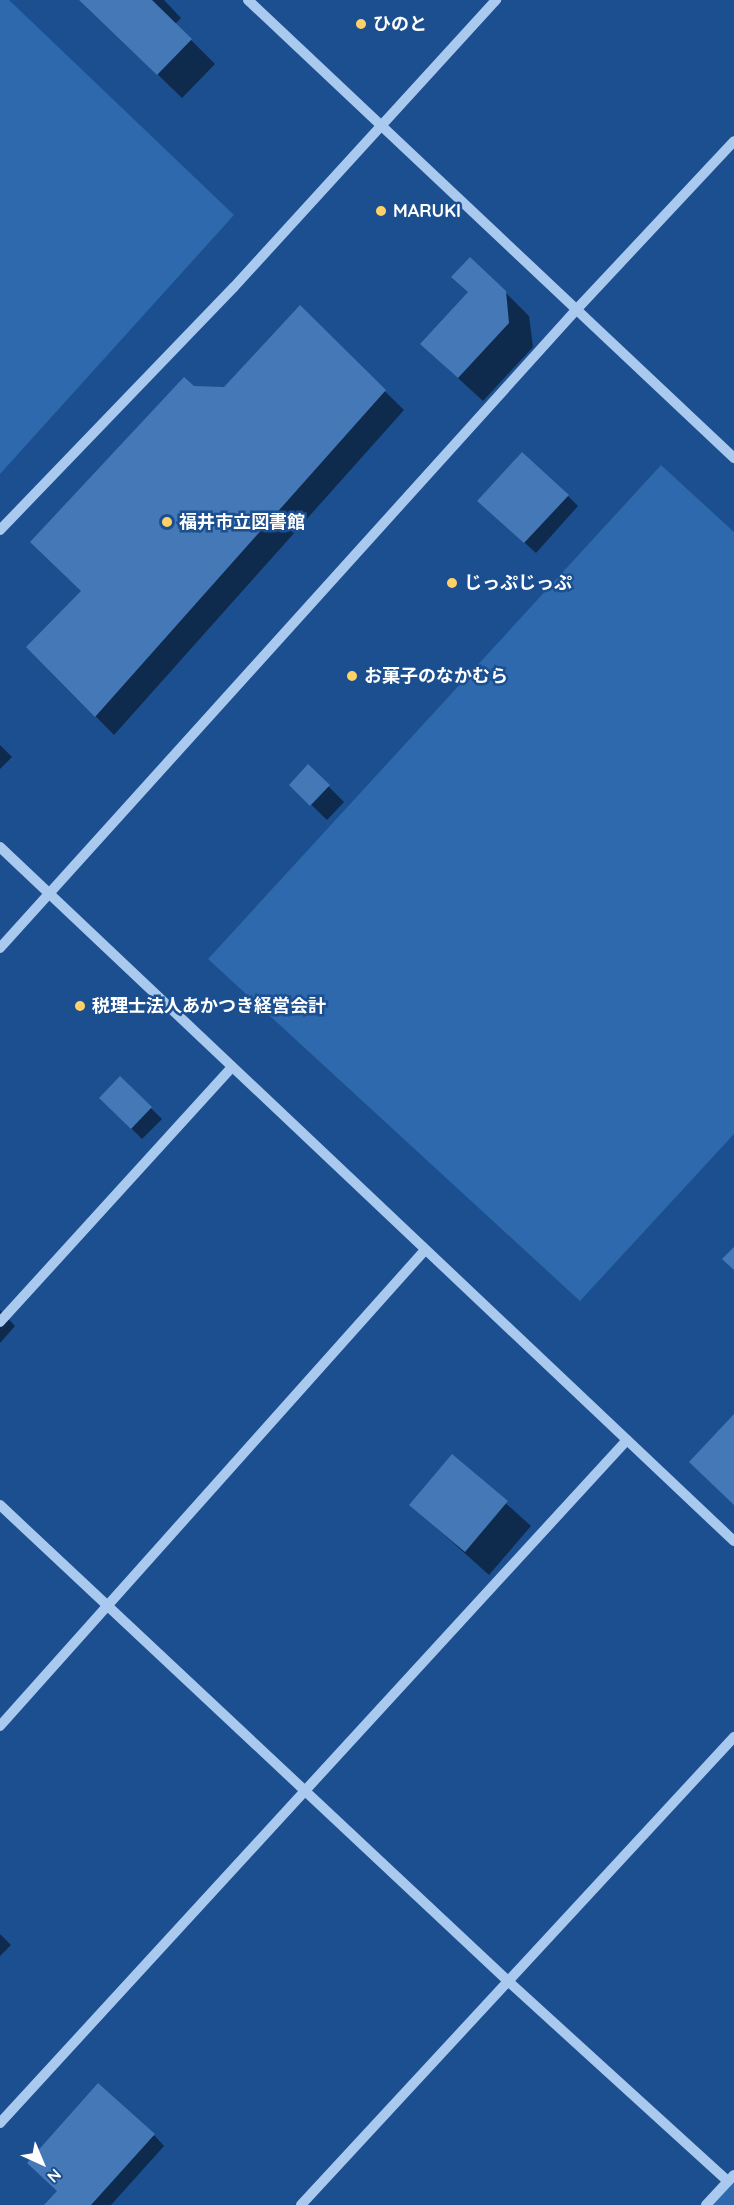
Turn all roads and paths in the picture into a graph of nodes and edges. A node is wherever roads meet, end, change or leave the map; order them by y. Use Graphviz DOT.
graph roads {
  1 [pos="248,0"];
  2 [pos="496,0"];
  3 [pos="379,124"];
  4 [pos="734,141"];
  5 [pos="576,310"];
  6 [pos="734,458"];
  7 [pos="0,530"];
  8 [pos="0,847"];
  9 [pos="49,893"];
  10 [pos="0,948"];
  11 [pos="232,1067"];
  12 [pos="425,1250"];
  13 [pos="0,1323"];
  14 [pos="627,1440"];
  15 [pos="0,1505"];
  16 [pos="734,1540"];
  17 [pos="107,1606"];
  18 [pos="0,1726"];
  19 [pos="734,1737"];
  20 [pos="306,1791"];
  21 [pos="509,1982"];
  22 [pos="0,2123"];
  23 [pos="731,2178"];
  24 [pos="301,2205"];
  25 [pos="706,2205"];
  1 -- 3 [label="street"];
  2 -- 3 [label="street"];
  3 -- 5 [label="street"];
  3 -- 7 [label="street"];
  4 -- 5 [label="street"];
  5 -- 6 [label="street"];
  5 -- 9 [label="street"];
  8 -- 9 [label="street"];
  9 -- 10 [label="street"];
  9 -- 11 [label="street"];
  11 -- 12 [label="street"];
  11 -- 13 [label="street"];
  12 -- 14 [label="street"];
  12 -- 17 [label="street"];
  14 -- 16 [label="street"];
  14 -- 20 [label="street"];
  15 -- 17 [label="street"];
  17 -- 18 [label="street"];
  17 -- 20 [label="street"];
  19 -- 21 [label="street"];
  20 -- 21 [label="street"];
  20 -- 22 [label="street"];
  21 -- 23 [label="street"];
  21 -- 24 [label="street"];
  23 -- 25 [label="street"];
}
